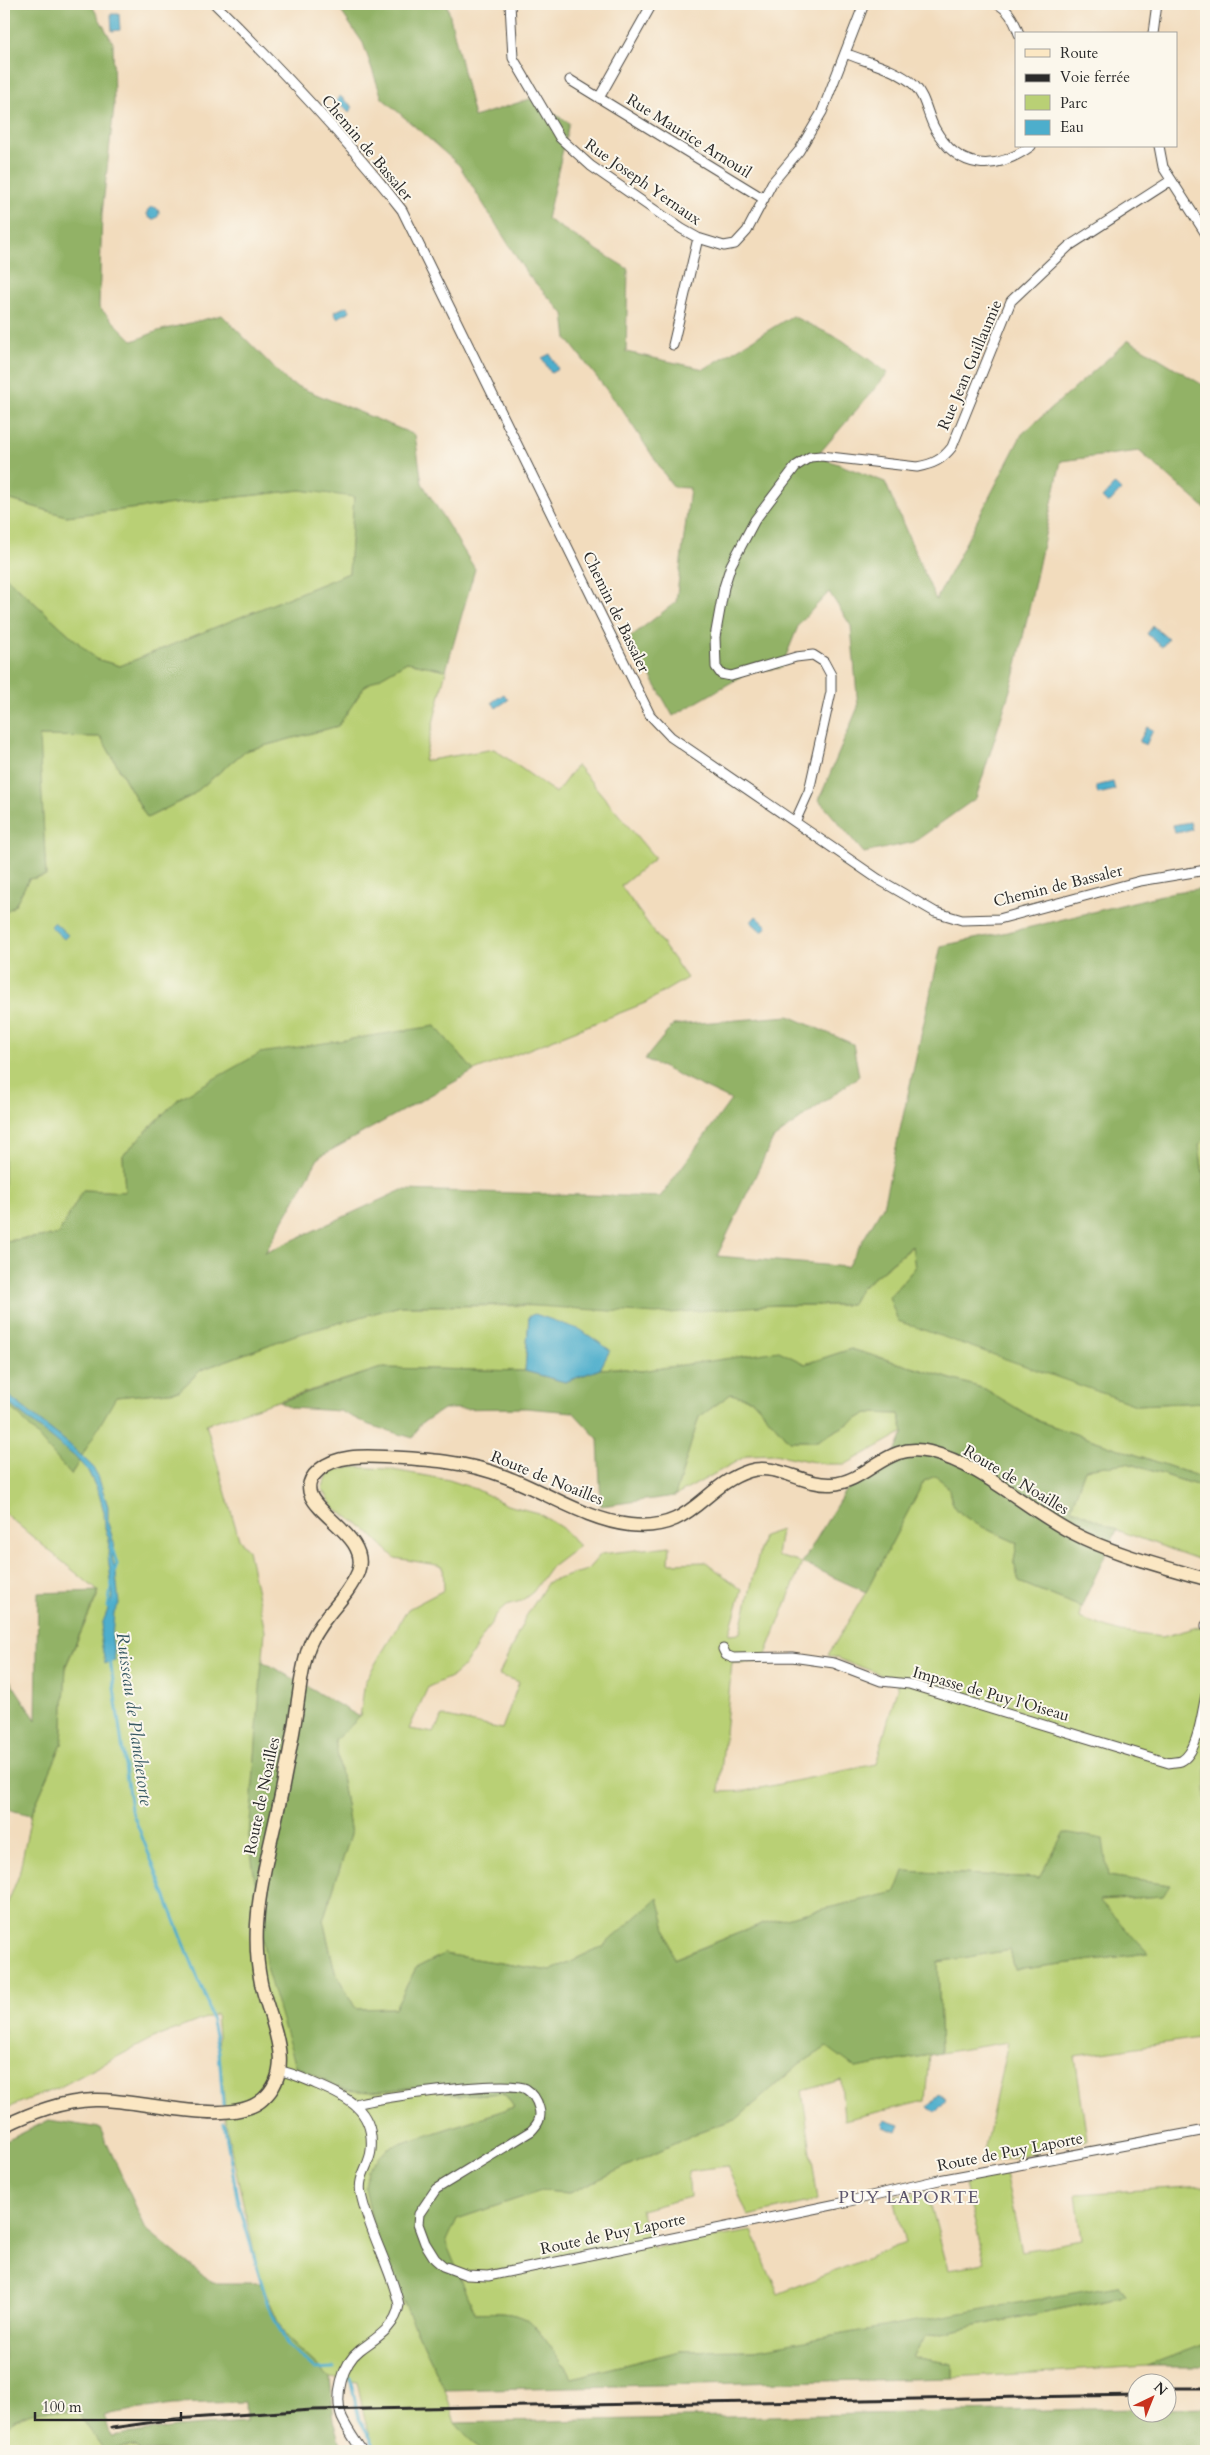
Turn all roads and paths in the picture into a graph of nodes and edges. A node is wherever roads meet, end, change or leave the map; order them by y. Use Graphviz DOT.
graph roads {
  1 [pos="215,4"];
  2 [pos="510,4"];
  3 [pos="652,4"];
  4 [pos="864,4"];
  5 [pos="997,4"];
  6 [pos="1157,4"];
  7 [pos="1018,32"];
  8 [pos="1154,32"];
  9 [pos="845,53"];
  10 [pos="570,80"];
  11 [pos="598,98"];
  12 [pos="1028,148"];
  13 [pos="1159,148"];
  14 [pos="1170,181"];
  15 [pos="764,199"];
  16 [pos="1206,234"];
  17 [pos="698,238"];
  18 [pos="674,345"];
  19 [pos="795,822"];
  20 [pos="1206,870"];
  21 [pos="1206,1579"];
  22 [pos="723,1649"];
  23 [pos="1206,1695"];
  24 [pos="280,2071"];
  25 [pos="356,2104"];
  26 [pos="4,2126"];
  27 [pos="1206,2130"];
  28 [pos="362,2451"];
  1 -- 19 [label="street, Chemin de Bassaler"];
  2 -- 17 [label="street, Rue Joseph Yernaux"];
  3 -- 11 [label="street"];
  4 -- 9 [label="street, Rue Joseph Yernaux"];
  5 -- 7 [label="street"];
  6 -- 8 [label="street"];
  9 -- 12 [label="street"];
  9 -- 15 [label="street, Rue Joseph Yernaux"];
  10 -- 11 [label="street, Rue Maurice Arnouil"];
  11 -- 15 [label="street, Rue Maurice Arnouil"];
  13 -- 14 [label="street"];
  14 -- 16 [label="street"];
  14 -- 19 [label="street, Rue Jean Guillaumie"];
  15 -- 17 [label="street, Rue Joseph Yernaux"];
  17 -- 18 [label="street"];
  19 -- 20 [label="street, Chemin de Bassaler"];
  21 -- 24 [label="main road, Route de Noailles"];
  22 -- 23 [label="street, Impasse de Puy l'Oiseau"];
  24 -- 25 [label="street"];
  24 -- 26 [label="main road"];
  25 -- 27 [label="street, Route de Puy Laporte"];
  25 -- 28 [label="street"];
}
